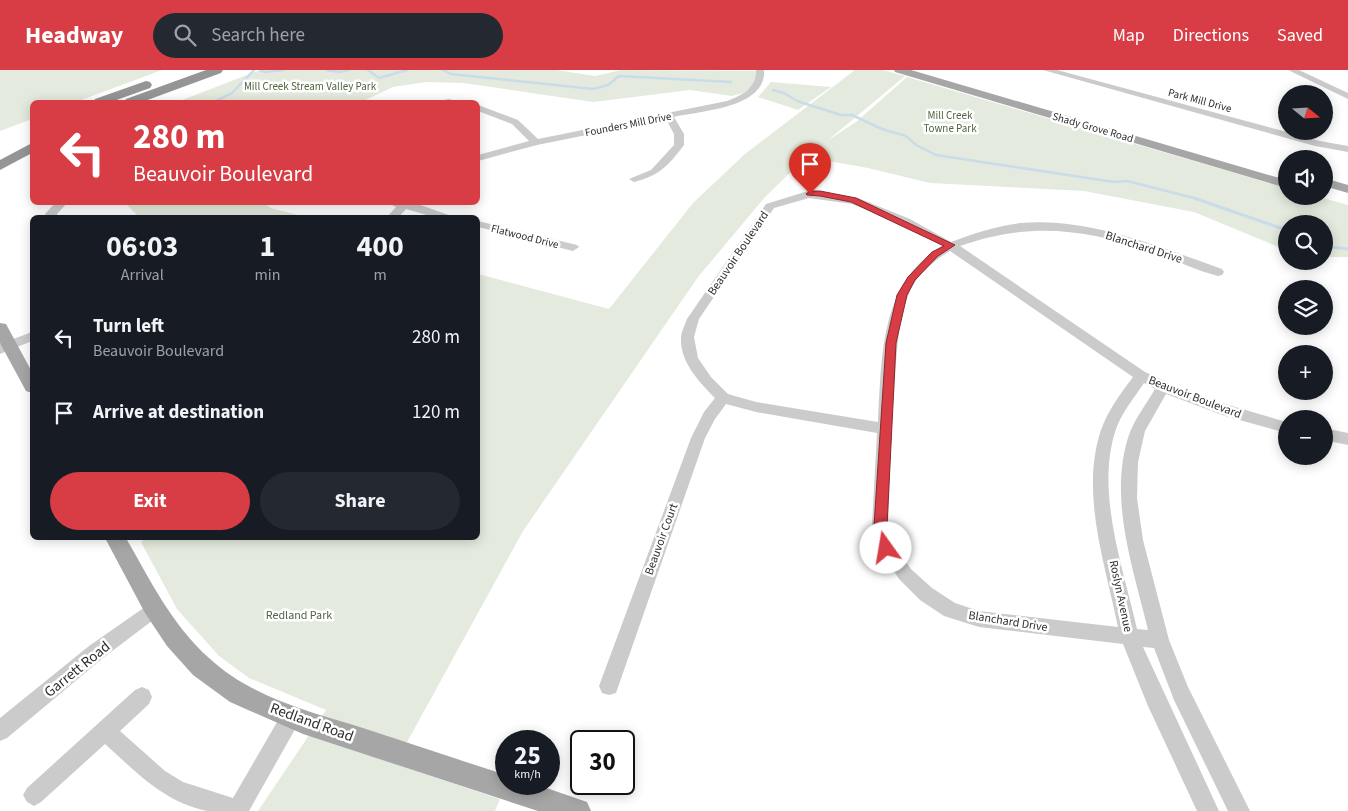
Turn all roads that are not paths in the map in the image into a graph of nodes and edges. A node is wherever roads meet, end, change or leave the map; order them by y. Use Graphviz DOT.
graph roads {
  1 [pos="186,70"];
  2 [pos="217,70"];
  3 [pos="760,70"];
  4 [pos="899,70"];
  5 [pos="1047,70"];
  6 [pos="1292,70"];
  7 [pos="937,71"];
  8 [pos="1348,96"];
  9 [pos="105,100"];
  10 [pos="136,100"];
  11 [pos="480,109"];
  12 [pos="669,116"];
  13 [pos="30,133"];
  14 [pos="16,140"];
  15 [pos="536,142"];
  16 [pos="30,148"];
  17 [pos="1348,149"];
  18 [pos="480,157"];
  19 [pos="0,166"];
  20 [pos="1278,169"];
  21 [pos="634,179"];
  22 [pos="1278,182"];
  23 [pos="1333,185"];
  24 [pos="1348,189"];
  25 [pos="1333,198"];
  26 [pos="1348,202"];
  27 [pos="60,205"];
  28 [pos="405,205"];
  29 [pos="409,205"];
  30 [pos="52,215"];
  31 [pos="394,215"];
  32 [pos="442,215"];
  33 [pos="480,224"];
  34 [pos="951,245"];
  35 [pos="573,247"];
  36 [pos="1218,272"];
  37 [pos="0,328"];
  38 [pos="30,337"];
  39 [pos="5,348"];
  40 [pos="1142,376"];
  41 [pos="30,384"];
  42 [pos="1164,386"];
  43 [pos="724,398"];
  44 [pos="1278,425"];
  45 [pos="885,429"];
  46 [pos="1333,436"];
  47 [pos="1348,439"];
  48 [pos="117,540"];
  49 [pos="155,608"];
  50 [pos="1129,636"];
  51 [pos="1160,640"];
  52 [pos="609,686"];
  53 [pos="142,696"];
  54 [pos="291,717"];
  55 [pos="0,731"];
  56 [pos="105,731"];
  57 [pos="34,795"];
  58 [pos="578,811"];
  59 [pos="1208,811"];
  60 [pos="1239,811"];
  1 -- 9 [label="highway"];
  2 -- 10 [label="highway"];
  3 -- 12 [label="street, Founders Mill Drive"];
  4 -- 22 [label="main road, Shady Grove Road"];
  5 -- 17 [label="street, Park Mill Drive"];
  6 -- 8 [label="street"];
  7 -- 20 [label="main road, Shady Grove Road"];
  11 -- 15 [label="street"];
  12 -- 15 [label="street, Founders Mill Drive"];
  12 -- 21 [label="street"];
  13 -- 14 [label="highway"];
  15 -- 18 [label="street, Founders Mill Drive"];
  16 -- 19 [label="highway"];
  23 -- 24 [label="main road"];
  25 -- 26 [label="main road"];
  27 -- 30 [label="street"];
  28 -- 31 [label="street"];
  29 -- 32 [label="street"];
  33 -- 35 [label="street, Flatwood Drive"];
  34 -- 36 [label="street, Blanchard Drive"];
  34 -- 40 [label="street, Beauvoir Boulevard"];
  34 -- 43 [label="street, Beauvoir Boulevard"];
  34 -- 45 [label="street, Blanchard Drive"];
  37 -- 39 [label="main road"];
  38 -- 39 [label="street"];
  39 -- 41 [label="main road"];
  40 -- 42 [label="street, Beauvoir Boulevard"];
  40 -- 50 [label="street, Roslyn Avenue"];
  42 -- 44 [label="street, Beauvoir Boulevard"];
  42 -- 51 [label="street, Roslyn Avenue"];
  43 -- 45 [label="street, Beauvoir Boulevard"];
  43 -- 52 [label="street, Beauvoir Court"];
  45 -- 50 [label="street, Blanchard Drive"];
  46 -- 47 [label="street"];
  48 -- 49 [label="main road, Redland Road"];
  49 -- 54 [label="main road, Redland Road"];
  49 -- 55 [label="street, Garrett Road"];
  50 -- 51 [label="street, Blanchard Drive"];
  50 -- 59 [label="street, Roslyn Avenue"];
  51 -- 60 [label="street, Roslyn Avenue"];
  53 -- 56 [label="street"];
  54 -- 56 [label="street"];
  54 -- 58 [label="main road, Redland Road"];
  56 -- 57 [label="street"];
}
